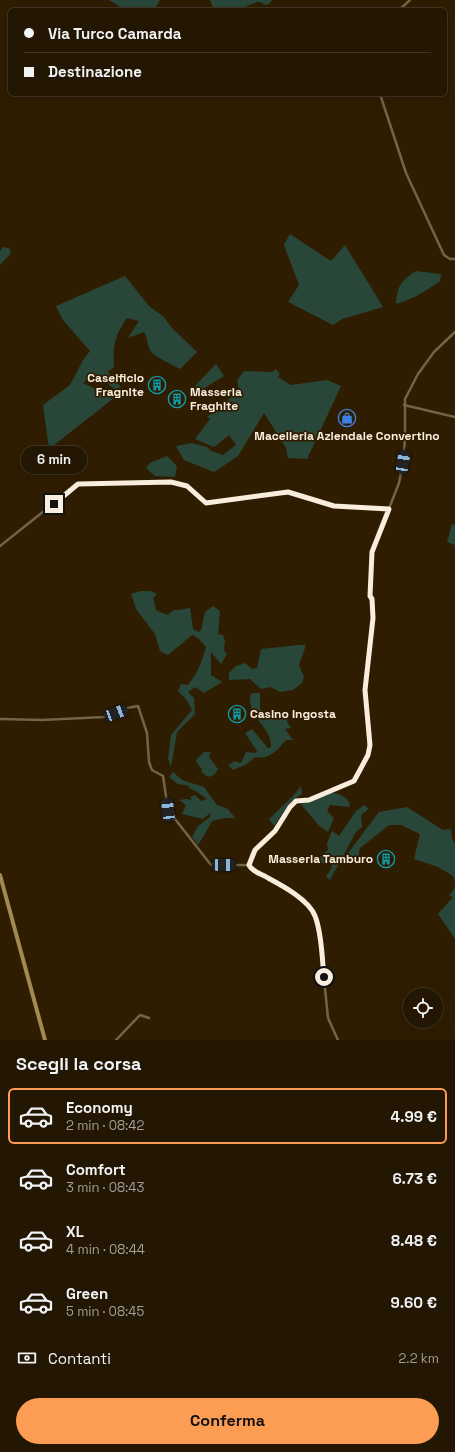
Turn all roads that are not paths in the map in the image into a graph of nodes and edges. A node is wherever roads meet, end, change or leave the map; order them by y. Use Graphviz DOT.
graph roads {
  1 [pos="410,0"];
  2 [pos="400,8"];
  3 [pos="381,96"];
  4 [pos="455,259"];
  5 [pos="455,332"];
  6 [pos="404,405"];
  7 [pos="455,417"];
  8 [pos="389,509"];
  9 [pos="0,546"];
  10 [pos="0,719"];
  11 [pos="249,865"];
  12 [pos="0,875"];
  13 [pos="149,1018"];
  14 [pos="45,1040"];
  15 [pos="116,1040"];
  16 [pos="338,1040"];
  1 -- 2 [label="street"];
  3 -- 4 [label="street"];
  5 -- 6 [label="street"];
  6 -- 7 [label="street"];
  6 -- 8 [label="street"];
  8 -- 9 [label="street"];
  8 -- 11 [label="street"];
  10 -- 11 [label="street"];
  11 -- 16 [label="street"];
  12 -- 14 [label="main road"];
  13 -- 15 [label="street"];
}
